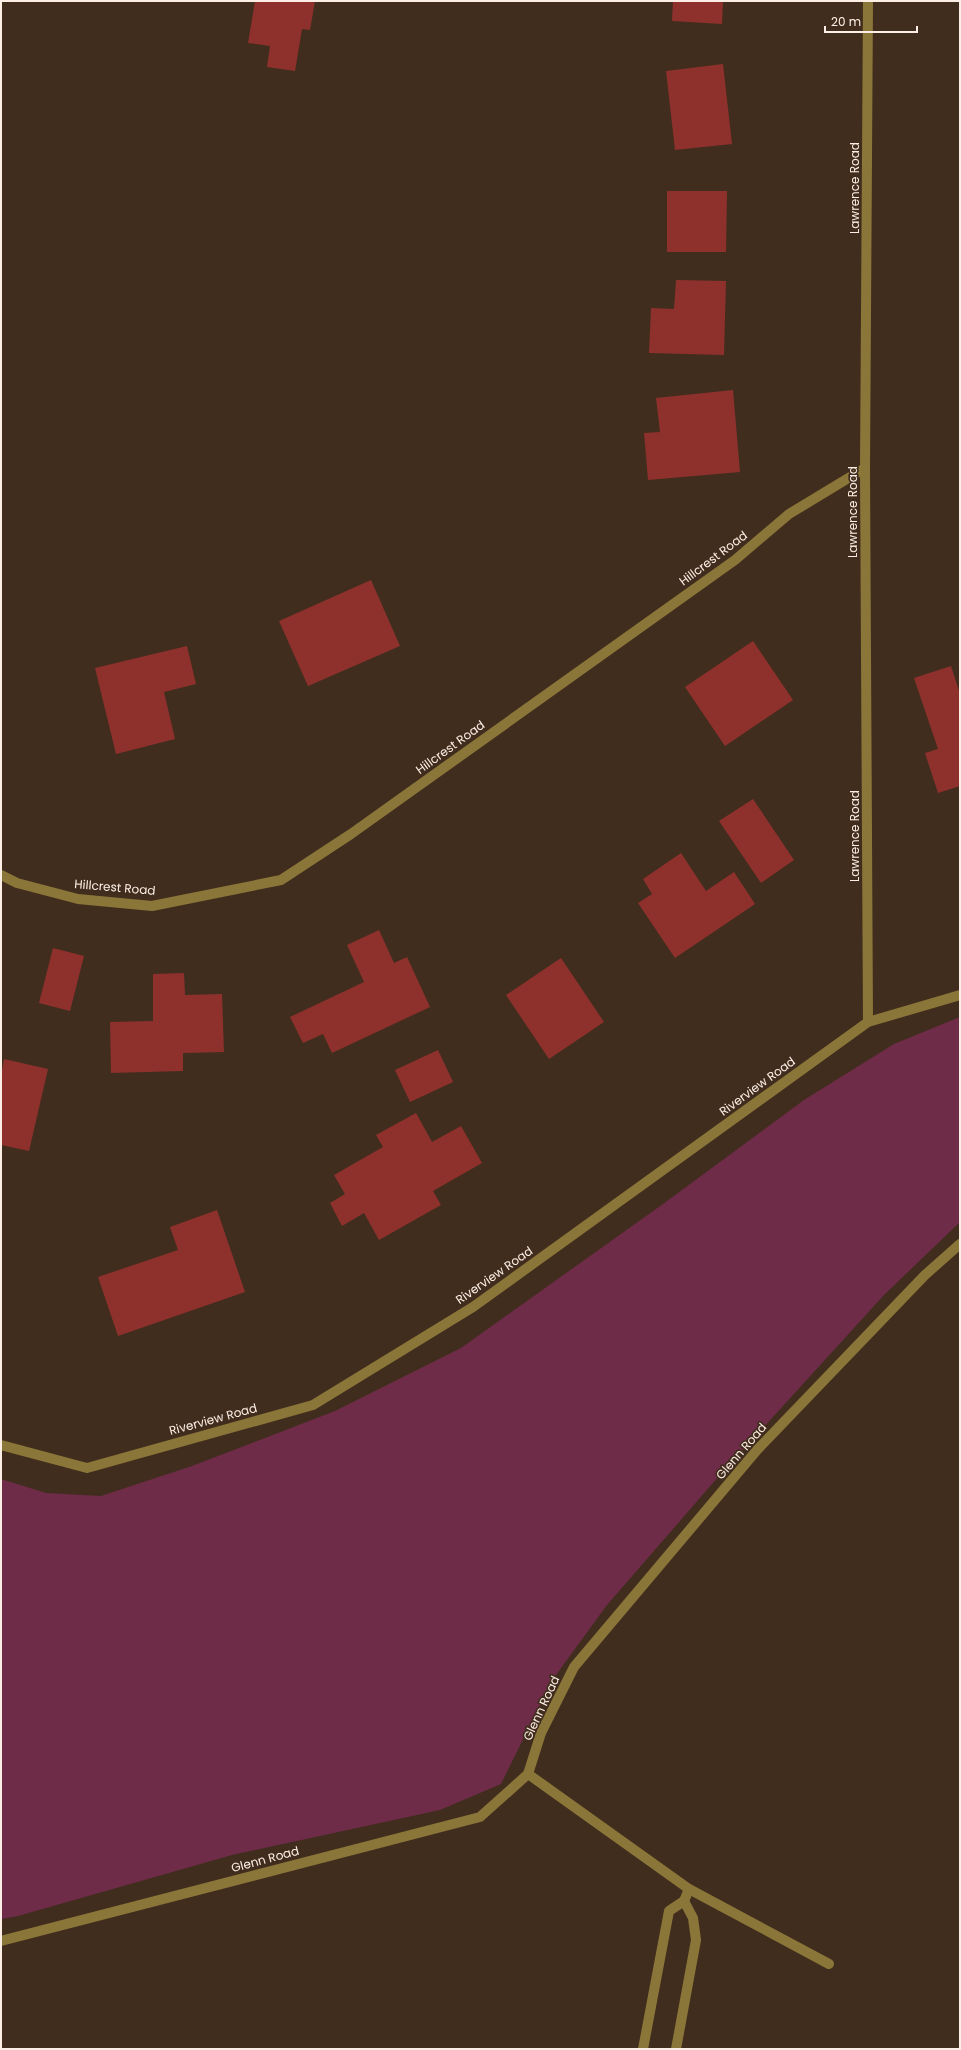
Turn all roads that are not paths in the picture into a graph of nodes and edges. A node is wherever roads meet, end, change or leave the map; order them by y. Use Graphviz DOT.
graph roads {
  1 [pos="868,1"];
  2 [pos="865,468"];
  3 [pos="1,875"];
  4 [pos="960,995"];
  5 [pos="868,1022"];
  6 [pos="960,1244"];
  7 [pos="1,1445"];
  8 [pos="528,1774"];
  9 [pos="689,1888"];
  10 [pos="684,1901"];
  11 [pos="1,1941"];
  12 [pos="829,1964"];
  13 [pos="643,2049"];
  14 [pos="676,2049"];
  1 -- 2 [label="street, Lawrence Road"];
  2 -- 3 [label="street, Hillcrest Road"];
  2 -- 5 [label="street, Lawrence Road"];
  4 -- 5 [label="street, Riverview Road"];
  5 -- 7 [label="street, Riverview Road"];
  6 -- 8 [label="street, Glenn Road"];
  8 -- 9 [label="street"];
  8 -- 11 [label="street, Glenn Road"];
  9 -- 10 [label="street"];
  9 -- 12 [label="street"];
  10 -- 13 [label="street"];
  10 -- 14 [label="street"];
}
